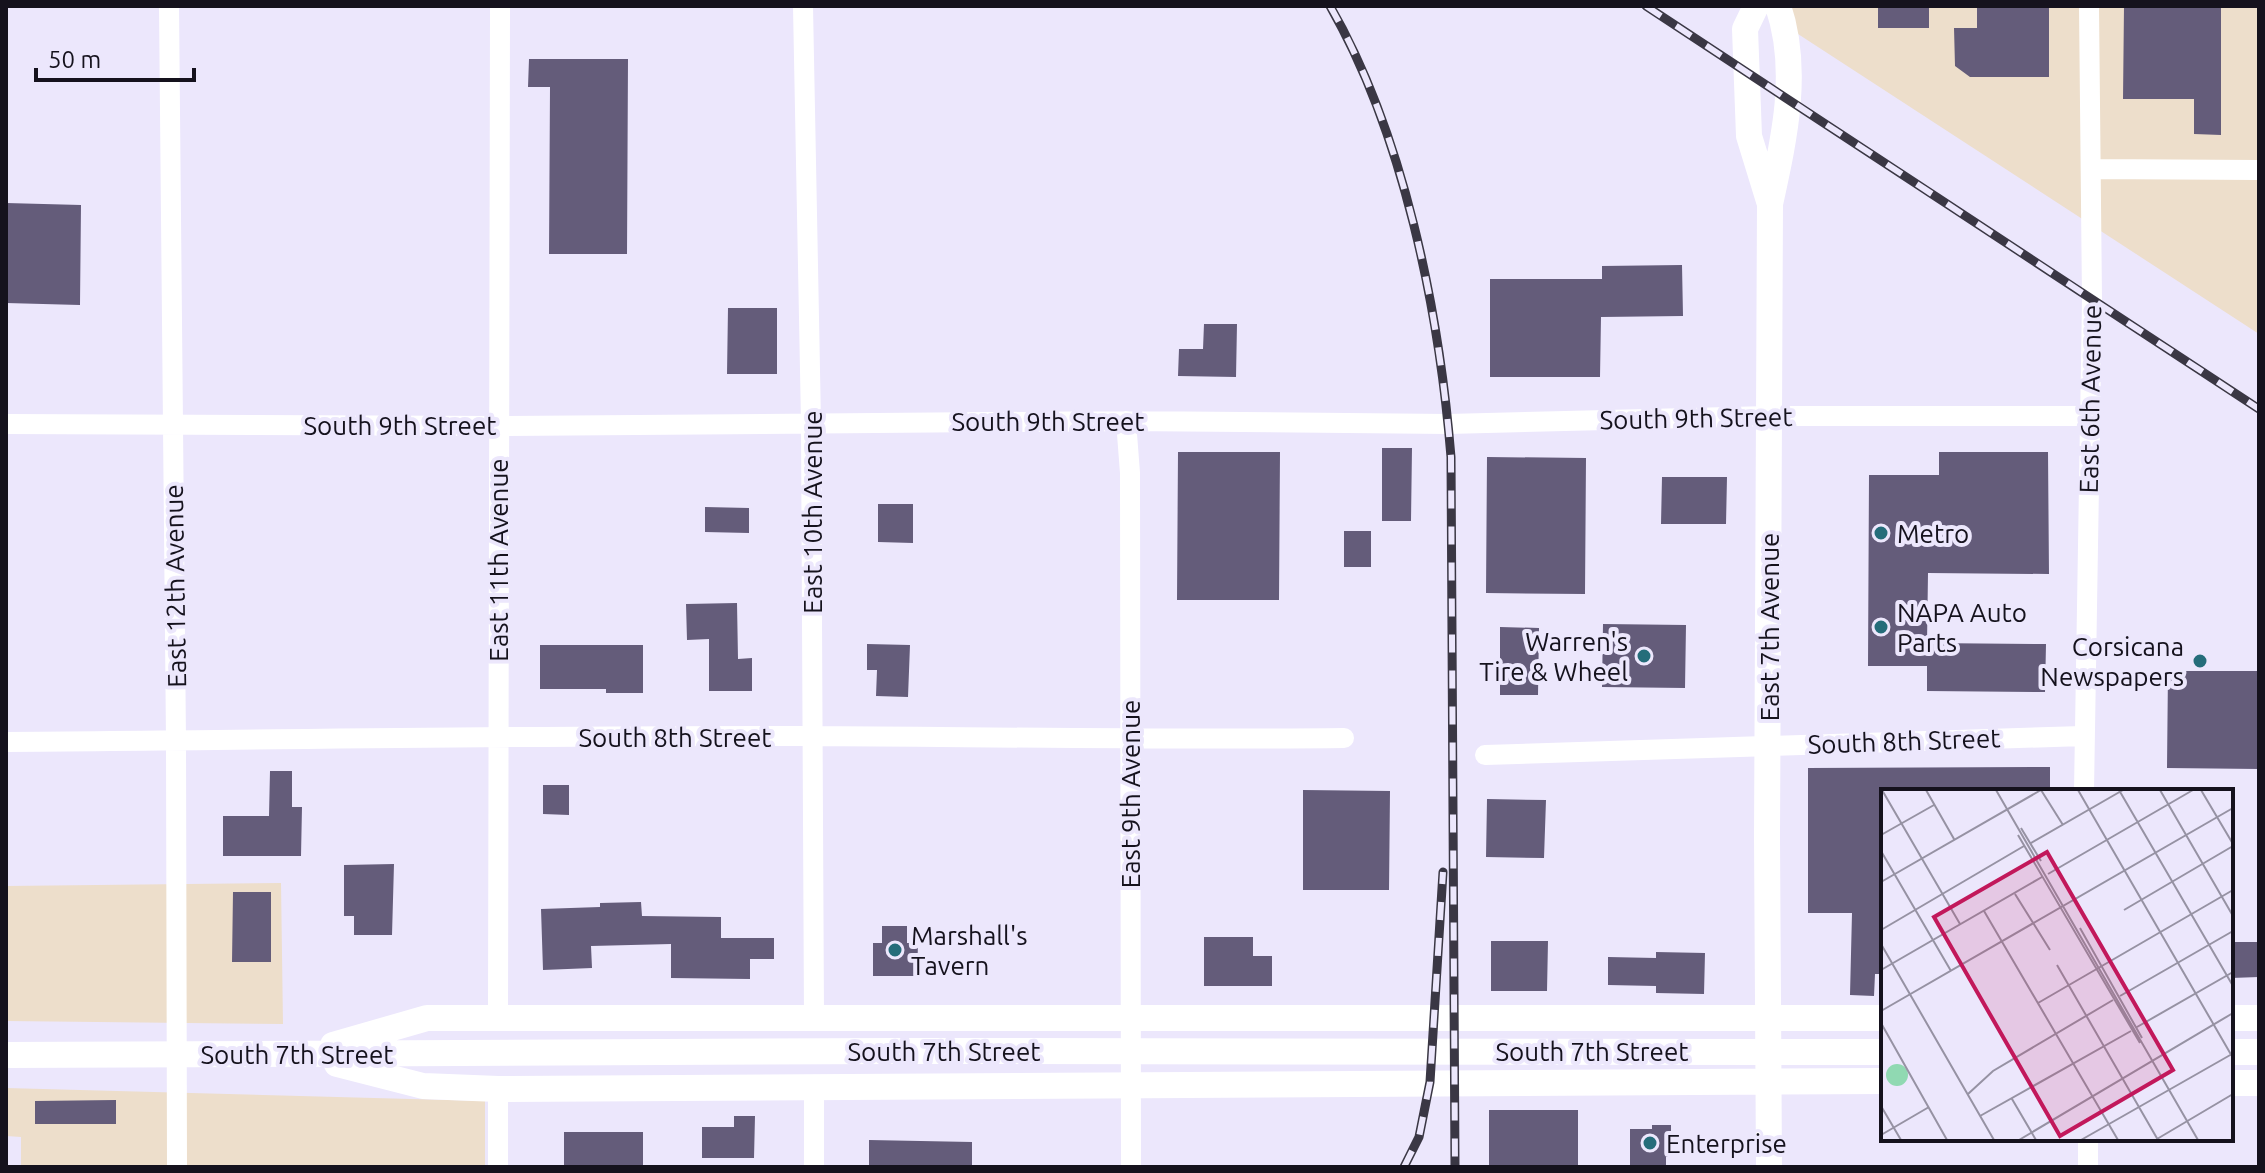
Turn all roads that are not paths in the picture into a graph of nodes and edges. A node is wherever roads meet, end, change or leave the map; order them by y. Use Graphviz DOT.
graph roads {
  1 [pos="169,6"];
  2 [pos="500,6"];
  3 [pos="803,6"];
  4 [pos="1756,6"];
  5 [pos="1778,6"];
  6 [pos="2089,6"];
  7 [pos="2092,169"];
  8 [pos="2259,170"];
  9 [pos="1770,204"];
  10 [pos="1770,416"];
  11 [pos="2090,416"];
  12 [pos="1126,421"];
  13 [pos="811,422"];
  14 [pos="6,424"];
  15 [pos="173,424"];
  16 [pos="499,426"];
  17 [pos="813,736"];
  18 [pos="2083,736"];
  19 [pos="497,737"];
  20 [pos="1344,738"];
  21 [pos="176,741"];
  22 [pos="1129,741"];
  23 [pos="6,742"];
  24 [pos="1768,746"];
  25 [pos="1485,755"];
  26 [pos="2084,789"];
  27 [pos="498,1017"];
  28 [pos="814,1017"];
  29 [pos="1130,1017"];
  30 [pos="1769,1018"];
  31 [pos="1881,1018"];
  32 [pos="2233,1018"];
  33 [pos="2259,1018"];
  34 [pos="1881,1052"];
  35 [pos="2233,1052"];
  36 [pos="2259,1052"];
  37 [pos="298,1054"];
  38 [pos="6,1055"];
  39 [pos="177,1055"];
  40 [pos="1769,1080"];
  41 [pos="1881,1081"];
  42 [pos="2233,1083"];
  43 [pos="2259,1083"];
  44 [pos="1130,1085"];
  45 [pos="814,1087"];
  46 [pos="498,1089"];
  47 [pos="2088,1141"];
  48 [pos="177,1167"];
  49 [pos="498,1167"];
  50 [pos="814,1167"];
  51 [pos="1131,1167"];
  52 [pos="1769,1167"];
  53 [pos="2088,1167"];
  1 -- 15 [label="street, East 12th Avenue"];
  2 -- 16 [label="street, East 11th Avenue"];
  3 -- 13 [label="street, East 10th Avenue"];
  4 -- 9 [label="main road, East 7th Avenue"];
  5 -- 9 [label="main road, East 7th Avenue"];
  6 -- 7 [label="street, East 6th Avenue"];
  7 -- 8 [label="street"];
  7 -- 11 [label="street, East 6th Avenue"];
  9 -- 10 [label="main road, East 7th Avenue"];
  10 -- 11 [label="street, South 9th Street"];
  10 -- 12 [label="street, South 9th Street"];
  10 -- 24 [label="main road, East 7th Avenue"];
  11 -- 18 [label="street, East 6th Avenue"];
  12 -- 13 [label="street, South 9th Street"];
  12 -- 22 [label="street, East 9th Avenue"];
  13 -- 16 [label="street, South 9th Street"];
  13 -- 17 [label="street, East 10th Avenue"];
  14 -- 15 [label="street, South 9th Street"];
  15 -- 16 [label="street, South 9th Street"];
  15 -- 21 [label="street, East 12th Avenue"];
  16 -- 19 [label="street, East 11th Avenue"];
  17 -- 19 [label="street, South 8th Street"];
  17 -- 22 [label="street, South 8th Street"];
  17 -- 28 [label="street, East 10th Avenue"];
  18 -- 24 [label="street, South 8th Street"];
  18 -- 26 [label="street, East 6th Avenue"];
  19 -- 21 [label="street, South 8th Street"];
  19 -- 27 [label="street, East 11th Avenue"];
  20 -- 22 [label="street, South 8th Street"];
  21 -- 23 [label="street, South 8th Street"];
  21 -- 39 [label="street, East 12th Avenue"];
  22 -- 29 [label="street, East 9th Avenue"];
  24 -- 25 [label="street, South 8th Street"];
  24 -- 30 [label="main road, East 7th Avenue"];
  27 -- 28 [label="main road"];
  27 -- 37 [label="main road"];
  28 -- 29 [label="main road"];
  29 -- 30 [label="main road"];
  29 -- 44 [label="street, East 9th Avenue"];
  30 -- 31 [label="main road"];
  30 -- 40 [label="main road, East 7th Avenue"];
  32 -- 33 [label="main road"];
  34 -- 37 [label="main road, South 7th Street"];
  35 -- 36 [label="main road"];
  37 -- 39 [label="main road, South 7th Street"];
  37 -- 46 [label="main road"];
  38 -- 39 [label="main road, South 7th Street"];
  39 -- 48 [label="street, East 12th Avenue"];
  40 -- 41 [label="main road"];
  40 -- 44 [label="main road"];
  40 -- 52 [label="main road, East 7th Avenue"];
  42 -- 43 [label="main road"];
  44 -- 45 [label="main road"];
  44 -- 51 [label="street, East 9th Avenue"];
  45 -- 46 [label="main road"];
  45 -- 50 [label="street"];
  46 -- 49 [label="street"];
  47 -- 53 [label="street"];
}
